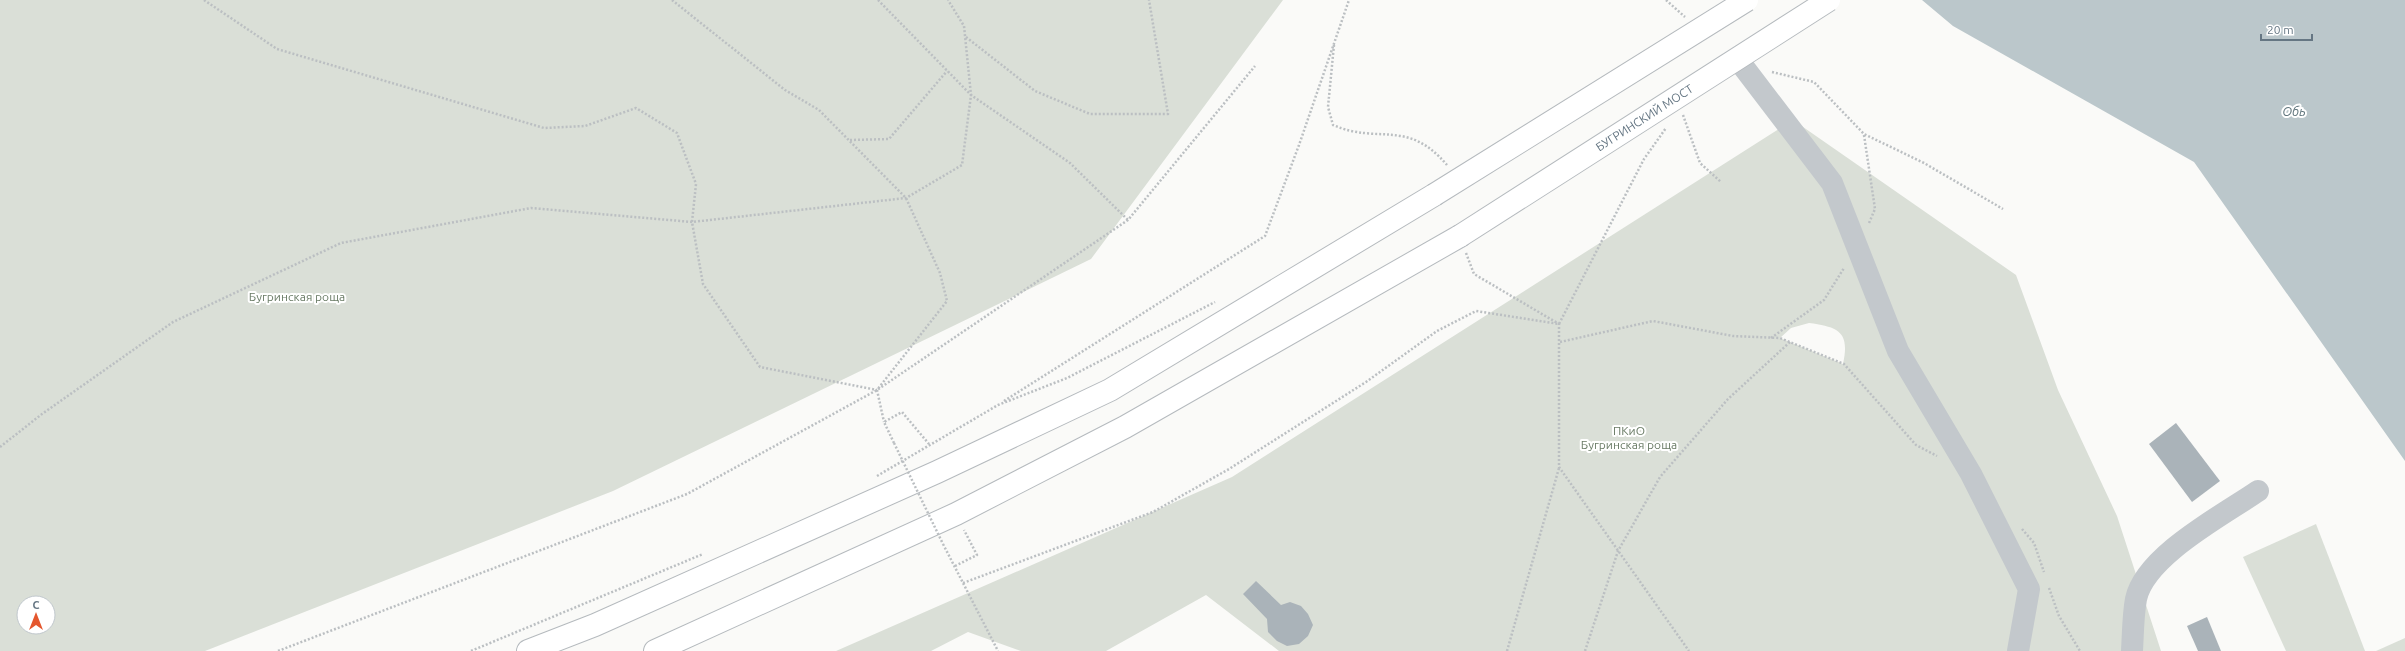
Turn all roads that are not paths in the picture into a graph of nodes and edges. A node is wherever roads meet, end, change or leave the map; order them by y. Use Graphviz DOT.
graph roads {
  1 [pos="1747,0"];
  2 [pos="1829,0"];
  3 [pos="1742,65"];
  4 [pos="2258,491"];
  5 [pos="528,651"];
  6 [pos="655,651"];
  7 [pos="2018,651"];
  8 [pos="2132,651"];
  1 -- 5 [label="main road, bridge"];
  2 -- 6 [label="main road, БУГРИНСКИЙ МОСТ, bridge"];
  3 -- 7 [label="lane"];
  4 -- 8 [label="lane"];
}
